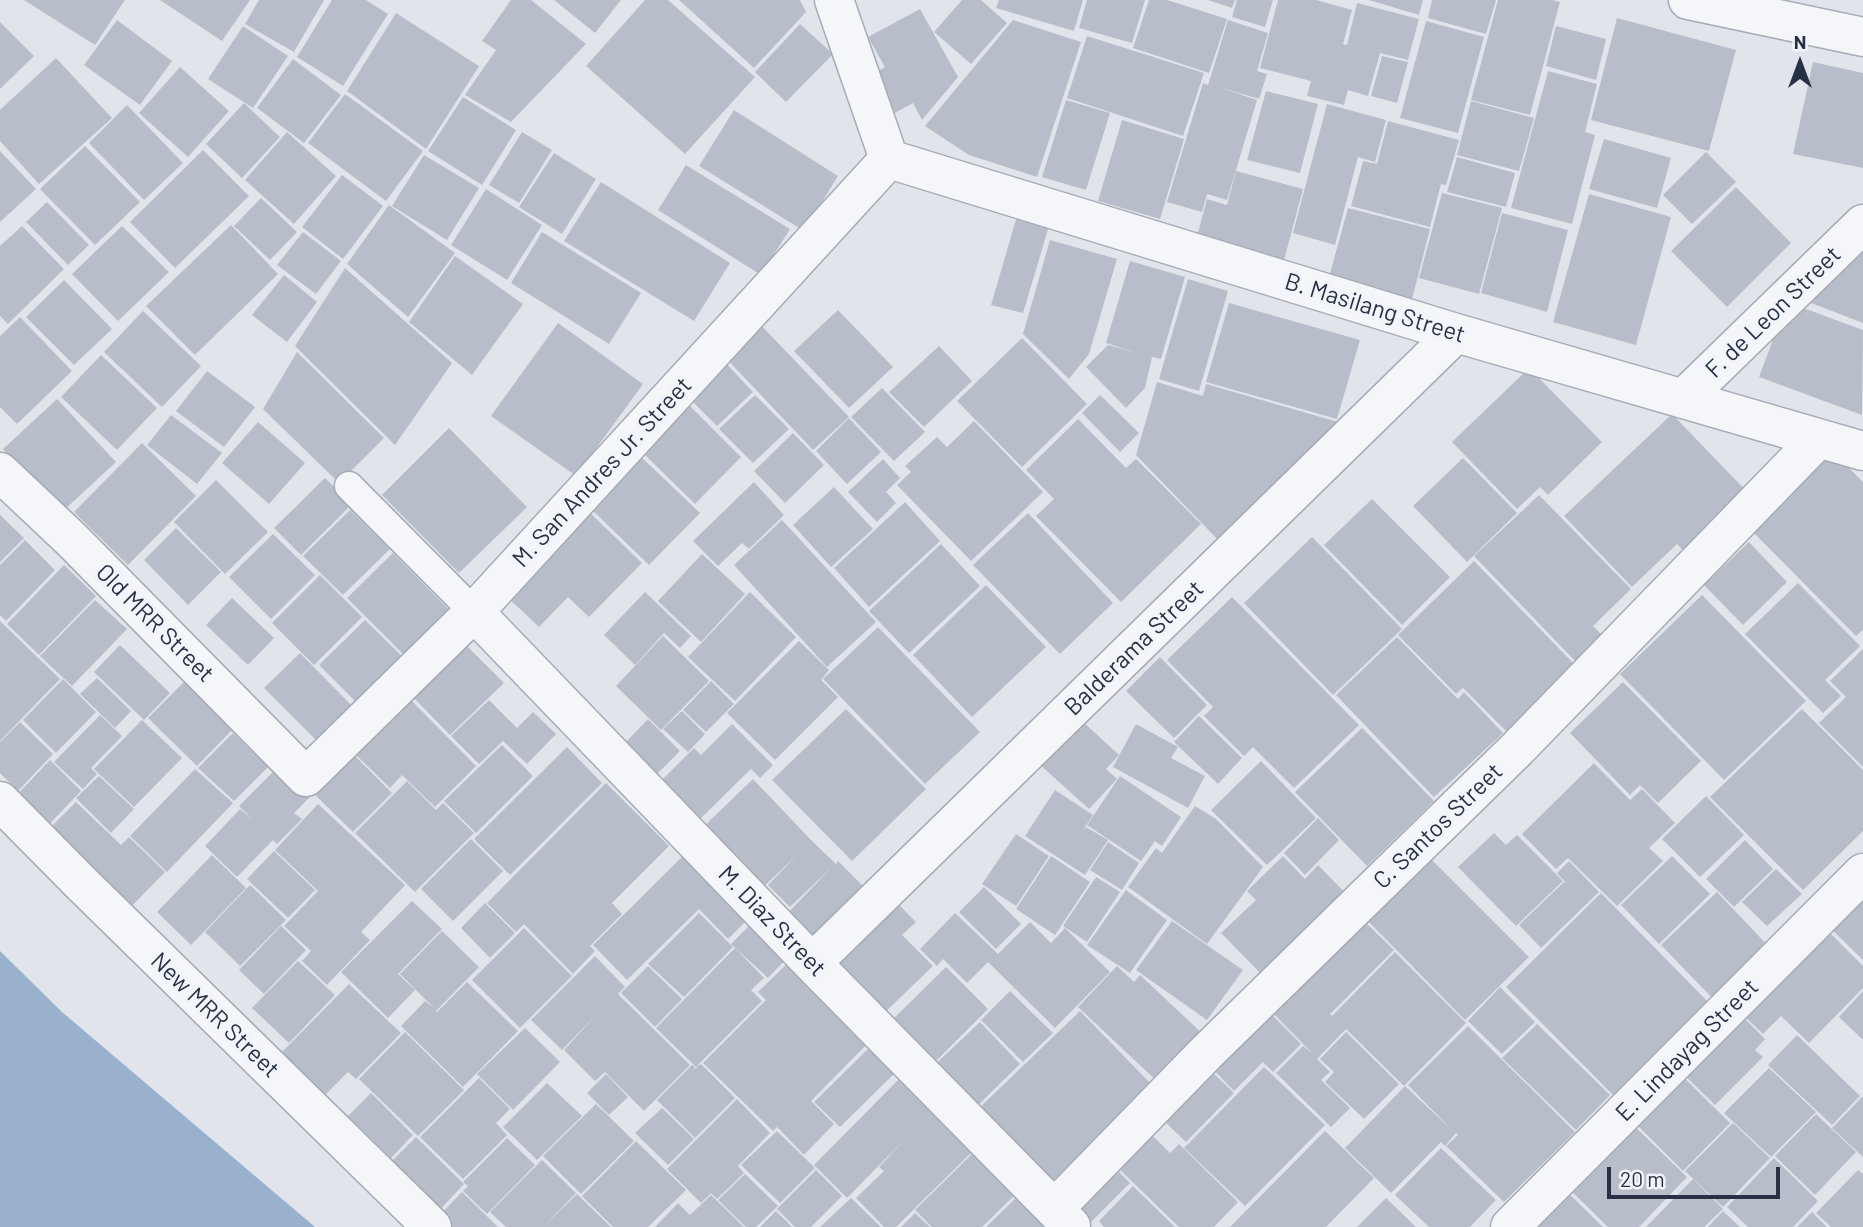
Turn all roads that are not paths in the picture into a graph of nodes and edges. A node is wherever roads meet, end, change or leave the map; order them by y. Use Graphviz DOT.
graph roads {
  1 [pos="834,0"];
  2 [pos="1688,0"];
  3 [pos="1863,37"];
  4 [pos="889,159"];
  5 [pos="1863,224"];
  6 [pos="1456,332"];
  7 [pos="1684,399"];
  8 [pos="1818,439"];
  9 [pos="1863,451"];
  10 [pos="0,472"];
  11 [pos="349,486"];
  12 [pos="474,612"];
  13 [pos="306,777"];
  14 [pos="0,802"];
  15 [pos="1863,873"];
  16 [pos="812,963"];
  17 [pos="1063,1218"];
  18 [pos="432,1227"];
  19 [pos="1510,1227"];
  1 -- 4 [label="street"];
  2 -- 3 [label="street"];
  4 -- 6 [label="street, B. Masilang Street"];
  4 -- 12 [label="street, M. San Andres Jr. Street"];
  5 -- 7 [label="street, F. de Leon Street"];
  6 -- 7 [label="street, B. Masilang Street"];
  6 -- 16 [label="street, Balderama Street"];
  7 -- 8 [label="street, B. Masilang Street"];
  8 -- 9 [label="street, B. Masilang Street"];
  8 -- 17 [label="street, C. Santos Street"];
  10 -- 13 [label="street, Old MRR Street"];
  11 -- 12 [label="lane"];
  12 -- 13 [label="street, M. San Andres Jr. Street"];
  12 -- 16 [label="street, M. Diaz Street"];
  14 -- 18 [label="street, New MRR Street"];
  15 -- 19 [label="street, E. Lindayag Street"];
  16 -- 17 [label="street, M. Diaz Street"];
}
